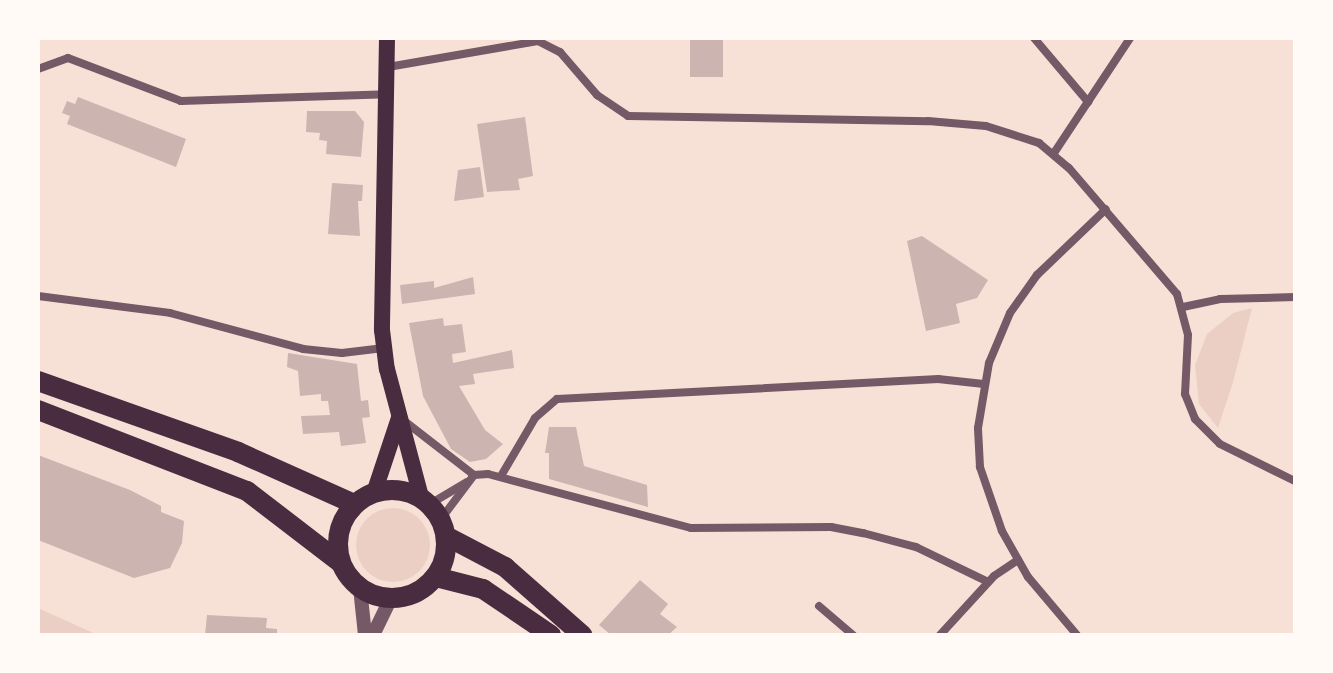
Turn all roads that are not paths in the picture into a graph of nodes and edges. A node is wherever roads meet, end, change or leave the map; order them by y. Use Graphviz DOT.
graph roads {
  1 [pos="387,38"];
  2 [pos="1034,38"];
  3 [pos="1130,38"];
  4 [pos="388,67"];
  5 [pos="38,69"];
  6 [pos="389,94"];
  7 [pos="1088,102"];
  8 [pos="1054,153"];
  9 [pos="1106,209"];
  10 [pos="38,296"];
  11 [pos="1295,297"];
  12 [pos="1183,307"];
  13 [pos="384,348"];
  14 [pos="38,381"];
  15 [pos="984,384"];
  16 [pos="38,410"];
  17 [pos="399,417"];
  18 [pos="501,476"];
  19 [pos="470,479"];
  20 [pos="1295,481"];
  21 [pos="374,493"];
  22 [pos="354,504"];
  23 [pos="435,514"];
  24 [pos="1018,560"];
  25 [pos="341,563"];
  26 [pos="436,577"];
  27 [pos="988,582"];
  28 [pos="360,588"];
  29 [pos="391,598"];
  30 [pos="819,606"];
  31 [pos="365,635"];
  32 [pos="373,635"];
  33 [pos="551,635"];
  34 [pos="582,635"];
  35 [pos="853,635"];
  36 [pos="940,635"];
  37 [pos="1077,635"];
  1 -- 4 [label="main road"];
  2 -- 7 [label="street"];
  3 -- 7 [label="street"];
  4 -- 6 [label="main road"];
  4 -- 8 [label="street"];
  5 -- 6 [label="street"];
  6 -- 13 [label="main road"];
  7 -- 8 [label="street"];
  8 -- 9 [label="street"];
  9 -- 12 [label="street"];
  9 -- 15 [label="street"];
  10 -- 13 [label="street"];
  11 -- 12 [label="street"];
  12 -- 20 [label="street"];
  13 -- 17 [label="main road"];
  14 -- 22 [label="main road"];
  15 -- 18 [label="street"];
  15 -- 24 [label="street"];
  16 -- 25 [label="main road"];
  17 -- 19 [label="street"];
  17 -- 21 [label="main road"];
  17 -- 23 [label="main road"];
  18 -- 19 [label="street"];
  18 -- 27 [label="street"];
  19 -- 23 [label="street"];
  19 -- 23 [label="street"];
  21 -- 22 [label="main road"];
  21 -- 23 [label="main road"];
  22 -- 25 [label="main road"];
  23 -- 26 [label="main road"];
  23 -- 34 [label="main road"];
  24 -- 27 [label="street"];
  24 -- 37 [label="street"];
  25 -- 28 [label="main road"];
  26 -- 29 [label="main road"];
  26 -- 33 [label="main road"];
  27 -- 36 [label="street"];
  28 -- 29 [label="main road"];
  28 -- 31 [label="street"];
  29 -- 32 [label="street"];
  30 -- 35 [label="street"];
}
